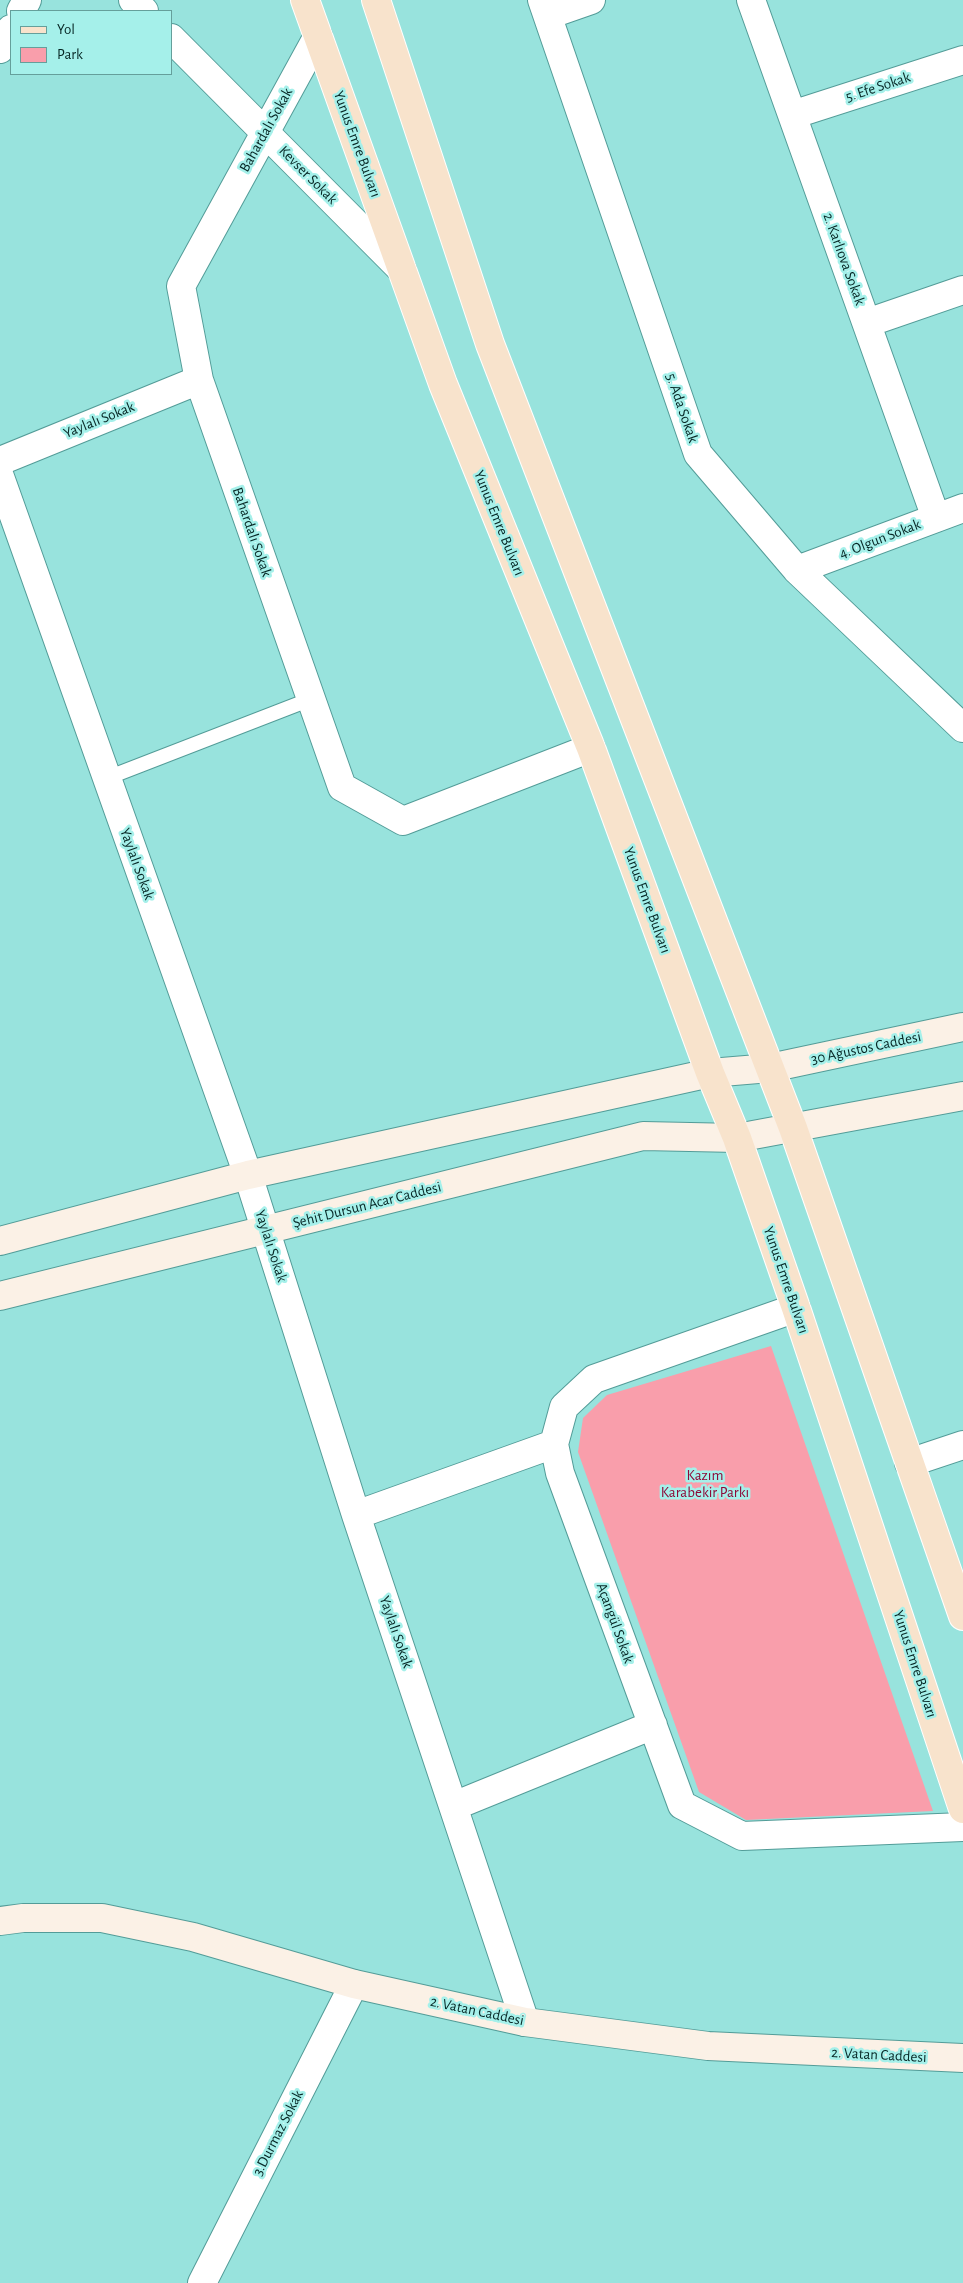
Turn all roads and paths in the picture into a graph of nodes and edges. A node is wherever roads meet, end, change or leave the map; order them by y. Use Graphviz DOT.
graph roads {
  1 [pos="133,0"];
  2 [pos="305,0"];
  3 [pos="376,0"];
  4 [pos="591,0"];
  5 [pos="751,0"];
  6 [pos="545,8"];
  7 [pos="143,10"];
  8 [pos="10,31"];
  9 [pos="318,36"];
  10 [pos="172,39"];
  11 [pos="0,50"];
  12 [pos="963,60"];
  13 [pos="792,115"];
  14 [pos="265,133"];
  15 [pos="402,270"];
  16 [pos="963,290"];
  17 [pos="867,323"];
  18 [pos="199,380"];
  19 [pos="0,460"];
  20 [pos="0,477"];
  21 [pos="963,508"];
  22 [pos="936,518"];
  23 [pos="797,570"];
  24 [pos="311,698"];
  25 [pos="963,728"];
  26 [pos="592,748"];
  27 [pos="107,778"];
  28 [pos="963,1027"];
  29 [pos="770,1068"];
  30 [pos="710,1073"];
  31 [pos="963,1096"];
  32 [pos="793,1128"];
  33 [pos="737,1138"];
  34 [pos="248,1175"];
  35 [pos="266,1230"];
  36 [pos="0,1241"];
  37 [pos="0,1296"];
  38 [pos="796,1308"];
  39 [pos="554,1444"];
  40 [pos="963,1445"];
  41 [pos="909,1463"];
  42 [pos="356,1515"];
  43 [pos="963,1616"];
  44 [pos="652,1725"];
  45 [pos="454,1806"];
  46 [pos="963,1809"];
  47 [pos="963,1827"];
  48 [pos="0,1921"];
  49 [pos="354,1984"];
  50 [pos="525,2022"];
  51 [pos="963,2058"];
  52 [pos="202,2283"];
  1 -- 7 [label="street"];
  2 -- 9 [label="main road, Yunus Emre Bulvarı"];
  3 -- 29 [label="main road"];
  4 -- 6 [label="street"];
  5 -- 13 [label="street, 2. Karlıova Sokak"];
  6 -- 23 [label="street, 5. Ada Sokak"];
  8 -- 11 [label="street"];
  9 -- 14 [label="street, Bahardalı Sokak"];
  9 -- 15 [label="main road, Yunus Emre Bulvarı"];
  10 -- 14 [label="street, Kevser Sokak"];
  12 -- 13 [label="street, 5. Efe Sokak"];
  13 -- 17 [label="street, 2. Karlıova Sokak"];
  14 -- 15 [label="street, Kevser Sokak"];
  14 -- 18 [label="street, Bahardalı Sokak"];
  15 -- 26 [label="main road, Yunus Emre Bulvarı"];
  16 -- 17 [label="street"];
  17 -- 22 [label="street, 2. Karlıova Sokak"];
  18 -- 19 [label="street, Yaylalı Sokak"];
  18 -- 24 [label="street, Bahardalı Sokak"];
  20 -- 27 [label="street, Yaylalı Sokak"];
  21 -- 22 [label="street, 4. Olgun Sokak"];
  22 -- 23 [label="street, 4. Olgun Sokak"];
  23 -- 25 [label="street, 5. Ada Sokak"];
  24 -- 26 [label="street, Bahardalı Sokak"];
  24 -- 27 [label="lane"];
  26 -- 30 [label="main road, Yunus Emre Bulvarı"];
  27 -- 34 [label="street, Yaylalı Sokak"];
  28 -- 29 [label="main road, 30 Ağustos Caddesi"];
  29 -- 30 [label="main road, 30 Ağustos Caddesi"];
  29 -- 32 [label="main road"];
  30 -- 33 [label="main road, Yunus Emre Bulvarı"];
  30 -- 34 [label="main road"];
  31 -- 32 [label="main road"];
  32 -- 33 [label="main road, Şehit Dursun Acar Caddesi"];
  32 -- 41 [label="main road"];
  33 -- 35 [label="main road, Şehit Dursun Acar Caddesi"];
  33 -- 38 [label="main road, Yunus Emre Bulvarı"];
  34 -- 35 [label="street, Yaylalı Sokak"];
  34 -- 36 [label="main road"];
  35 -- 37 [label="main road, Şehit Dursun Acar Caddesi"];
  35 -- 42 [label="street, Yaylalı Sokak"];
  38 -- 39 [label="street, Açangül Sokak"];
  38 -- 46 [label="main road, Yunus Emre Bulvarı"];
  39 -- 42 [label="street"];
  39 -- 44 [label="street, Açangül Sokak"];
  40 -- 41 [label="street"];
  41 -- 43 [label="main road"];
  42 -- 45 [label="street, Yaylalı Sokak"];
  44 -- 45 [label="street"];
  44 -- 47 [label="street, Açangül Sokak"];
  45 -- 50 [label="street, Yaylalı Sokak"];
  48 -- 49 [label="main road, 2. Vatan Caddesi"];
  49 -- 50 [label="main road, 2. Vatan Caddesi"];
  49 -- 52 [label="street, 3.Durmaz Sokak"];
  50 -- 51 [label="main road, 2. Vatan Caddesi"];
}
